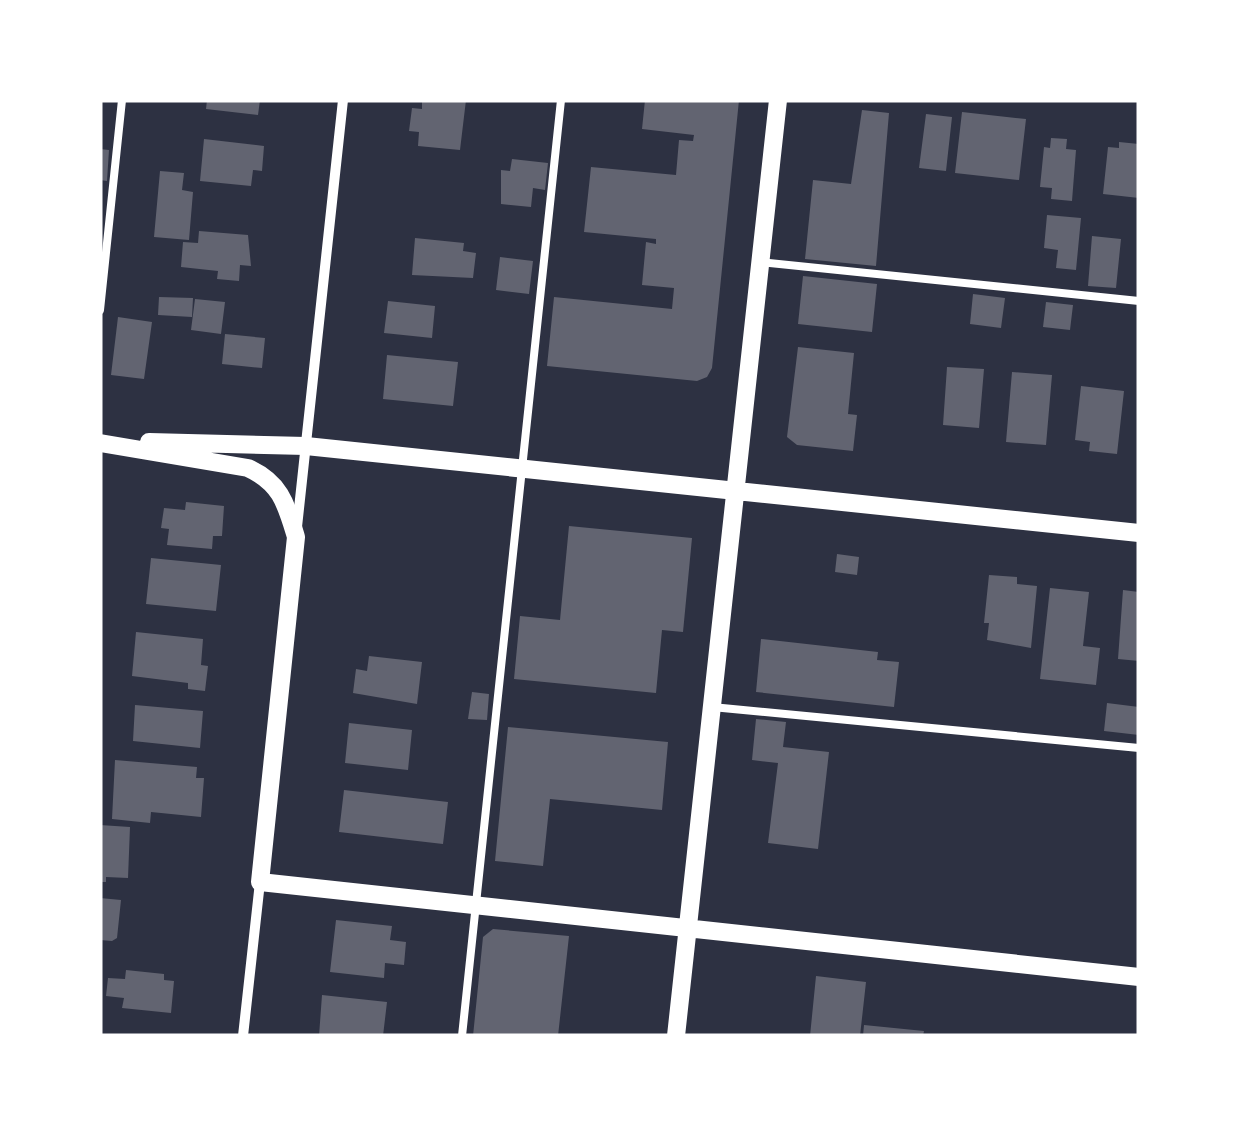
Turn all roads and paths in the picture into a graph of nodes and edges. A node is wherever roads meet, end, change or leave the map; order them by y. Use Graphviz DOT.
graph roads {
  1 [pos="122,100"];
  2 [pos="343,100"];
  3 [pos="561,100"];
  4 [pos="778,100"];
  5 [pos="760,262"];
  6 [pos="1139,302"];
  7 [pos="100,310"];
  8 [pos="100,442"];
  9 [pos="306,446"];
  10 [pos="522,470"];
  11 [pos="735,493"];
  12 [pos="1139,533"];
  13 [pos="296,537"];
  14 [pos="712,707"];
  15 [pos="1139,748"];
  16 [pos="260,882"];
  17 [pos="477,904"];
  18 [pos="688,927"];
  19 [pos="1139,977"];
  20 [pos="243,1036"];
  21 [pos="462,1036"];
  22 [pos="676,1036"];
  1 -- 7 [label="lane"];
  2 -- 9 [label="street"];
  3 -- 10 [label="lane"];
  4 -- 5 [label="street"];
  5 -- 6 [label="lane"];
  5 -- 11 [label="street"];
  8 -- 9 [label="street"];
  8 -- 13 [label="street"];
  9 -- 10 [label="street"];
  9 -- 13 [label="street"];
  10 -- 11 [label="street"];
  10 -- 17 [label="lane"];
  11 -- 12 [label="street"];
  11 -- 14 [label="street"];
  13 -- 16 [label="street"];
  14 -- 15 [label="lane"];
  14 -- 18 [label="street"];
  16 -- 17 [label="street"];
  16 -- 20 [label="street"];
  17 -- 18 [label="street"];
  17 -- 21 [label="lane"];
  18 -- 19 [label="street"];
  18 -- 22 [label="street"];
}
